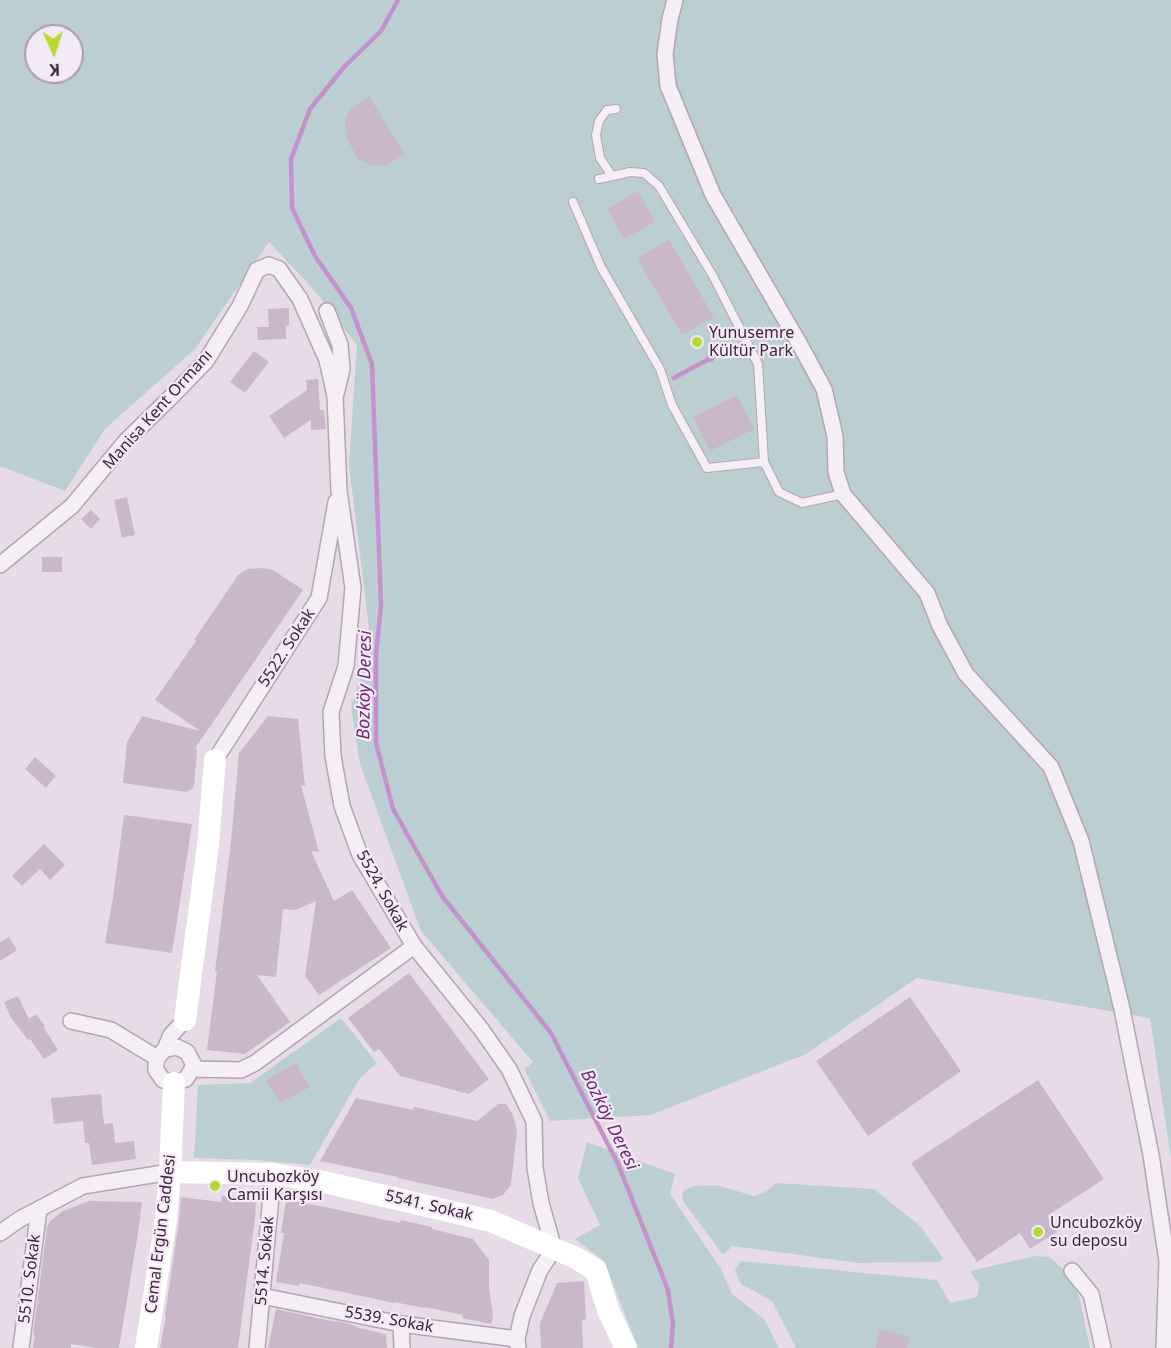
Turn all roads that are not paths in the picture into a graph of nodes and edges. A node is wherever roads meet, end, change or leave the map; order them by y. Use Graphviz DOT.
graph roads {
  1 [pos="675,0"];
  2 [pos="616,109"];
  3 [pos="612,176"];
  4 [pos="599,179"];
  5 [pos="573,202"];
  6 [pos="269,265"];
  7 [pos="327,311"];
  8 [pos="335,396"];
  9 [pos="764,462"];
  10 [pos="339,490"];
  11 [pos="843,494"];
  12 [pos="0,565"];
  13 [pos="215,760"];
  14 [pos="414,946"];
  15 [pos="185,1020"];
  16 [pos="71,1021"];
  17 [pos="183,1049"];
  18 [pos="161,1053"];
  19 [pos="192,1069"];
  20 [pos="174,1083"];
  21 [pos="170,1172"];
  22 [pos="273,1174"];
  23 [pos="39,1209"];
  24 [pos="0,1233"];
  25 [pos="554,1249"];
  26 [pos="1072,1271"];
  27 [pos="262,1296"];
  28 [pos="401,1324"];
  29 [pos="518,1343"];
  30 [pos="21,1348"];
  31 [pos="146,1348"];
  32 [pos="257,1348"];
  33 [pos="402,1348"];
  34 [pos="626,1348"];
  35 [pos="1103,1348"];
  36 [pos="1164,1348"];
  1 -- 11 [label="street"];
  2 -- 3 [label="lane"];
  3 -- 4 [label="lane"];
  3 -- 9 [label="lane"];
  5 -- 9 [label="lane"];
  6 -- 8 [label="street, 5524. Sokak"];
  6 -- 12 [label="street, Manisa Kent Ormanı"];
  7 -- 8 [label="street"];
  8 -- 10 [label="street, 5524. Sokak"];
  9 -- 11 [label="lane"];
  10 -- 13 [label="street, 5522. Sokak"];
  10 -- 14 [label="street, 5524. Sokak"];
  11 -- 36 [label="street"];
  13 -- 15 [label="street"];
  14 -- 19 [label="street"];
  14 -- 25 [label="street, 5524. Sokak"];
  15 -- 17 [label="street"];
  15 -- 18 [label="street"];
  16 -- 18 [label="street"];
  17 -- 18 [label="street"];
  17 -- 19 [label="street"];
  18 -- 20 [label="street"];
  19 -- 20 [label="street"];
  20 -- 21 [label="street, Cemal Ergün Caddesi"];
  21 -- 22 [label="street, 5541. Sokak"];
  21 -- 23 [label="street"];
  21 -- 31 [label="street, Cemal Ergün Caddesi"];
  22 -- 25 [label="street, 5541. Sokak"];
  22 -- 27 [label="street, 5514. Sokak"];
  23 -- 24 [label="street"];
  23 -- 30 [label="street, 5510. Sokak"];
  25 -- 29 [label="street"];
  25 -- 34 [label="street, 5541. Sokak"];
  26 -- 35 [label="street"];
  27 -- 28 [label="street, 5539. Sokak"];
  27 -- 32 [label="street, 5514. Sokak"];
  28 -- 29 [label="street, 5539. Sokak"];
  28 -- 33 [label="street"];
}
